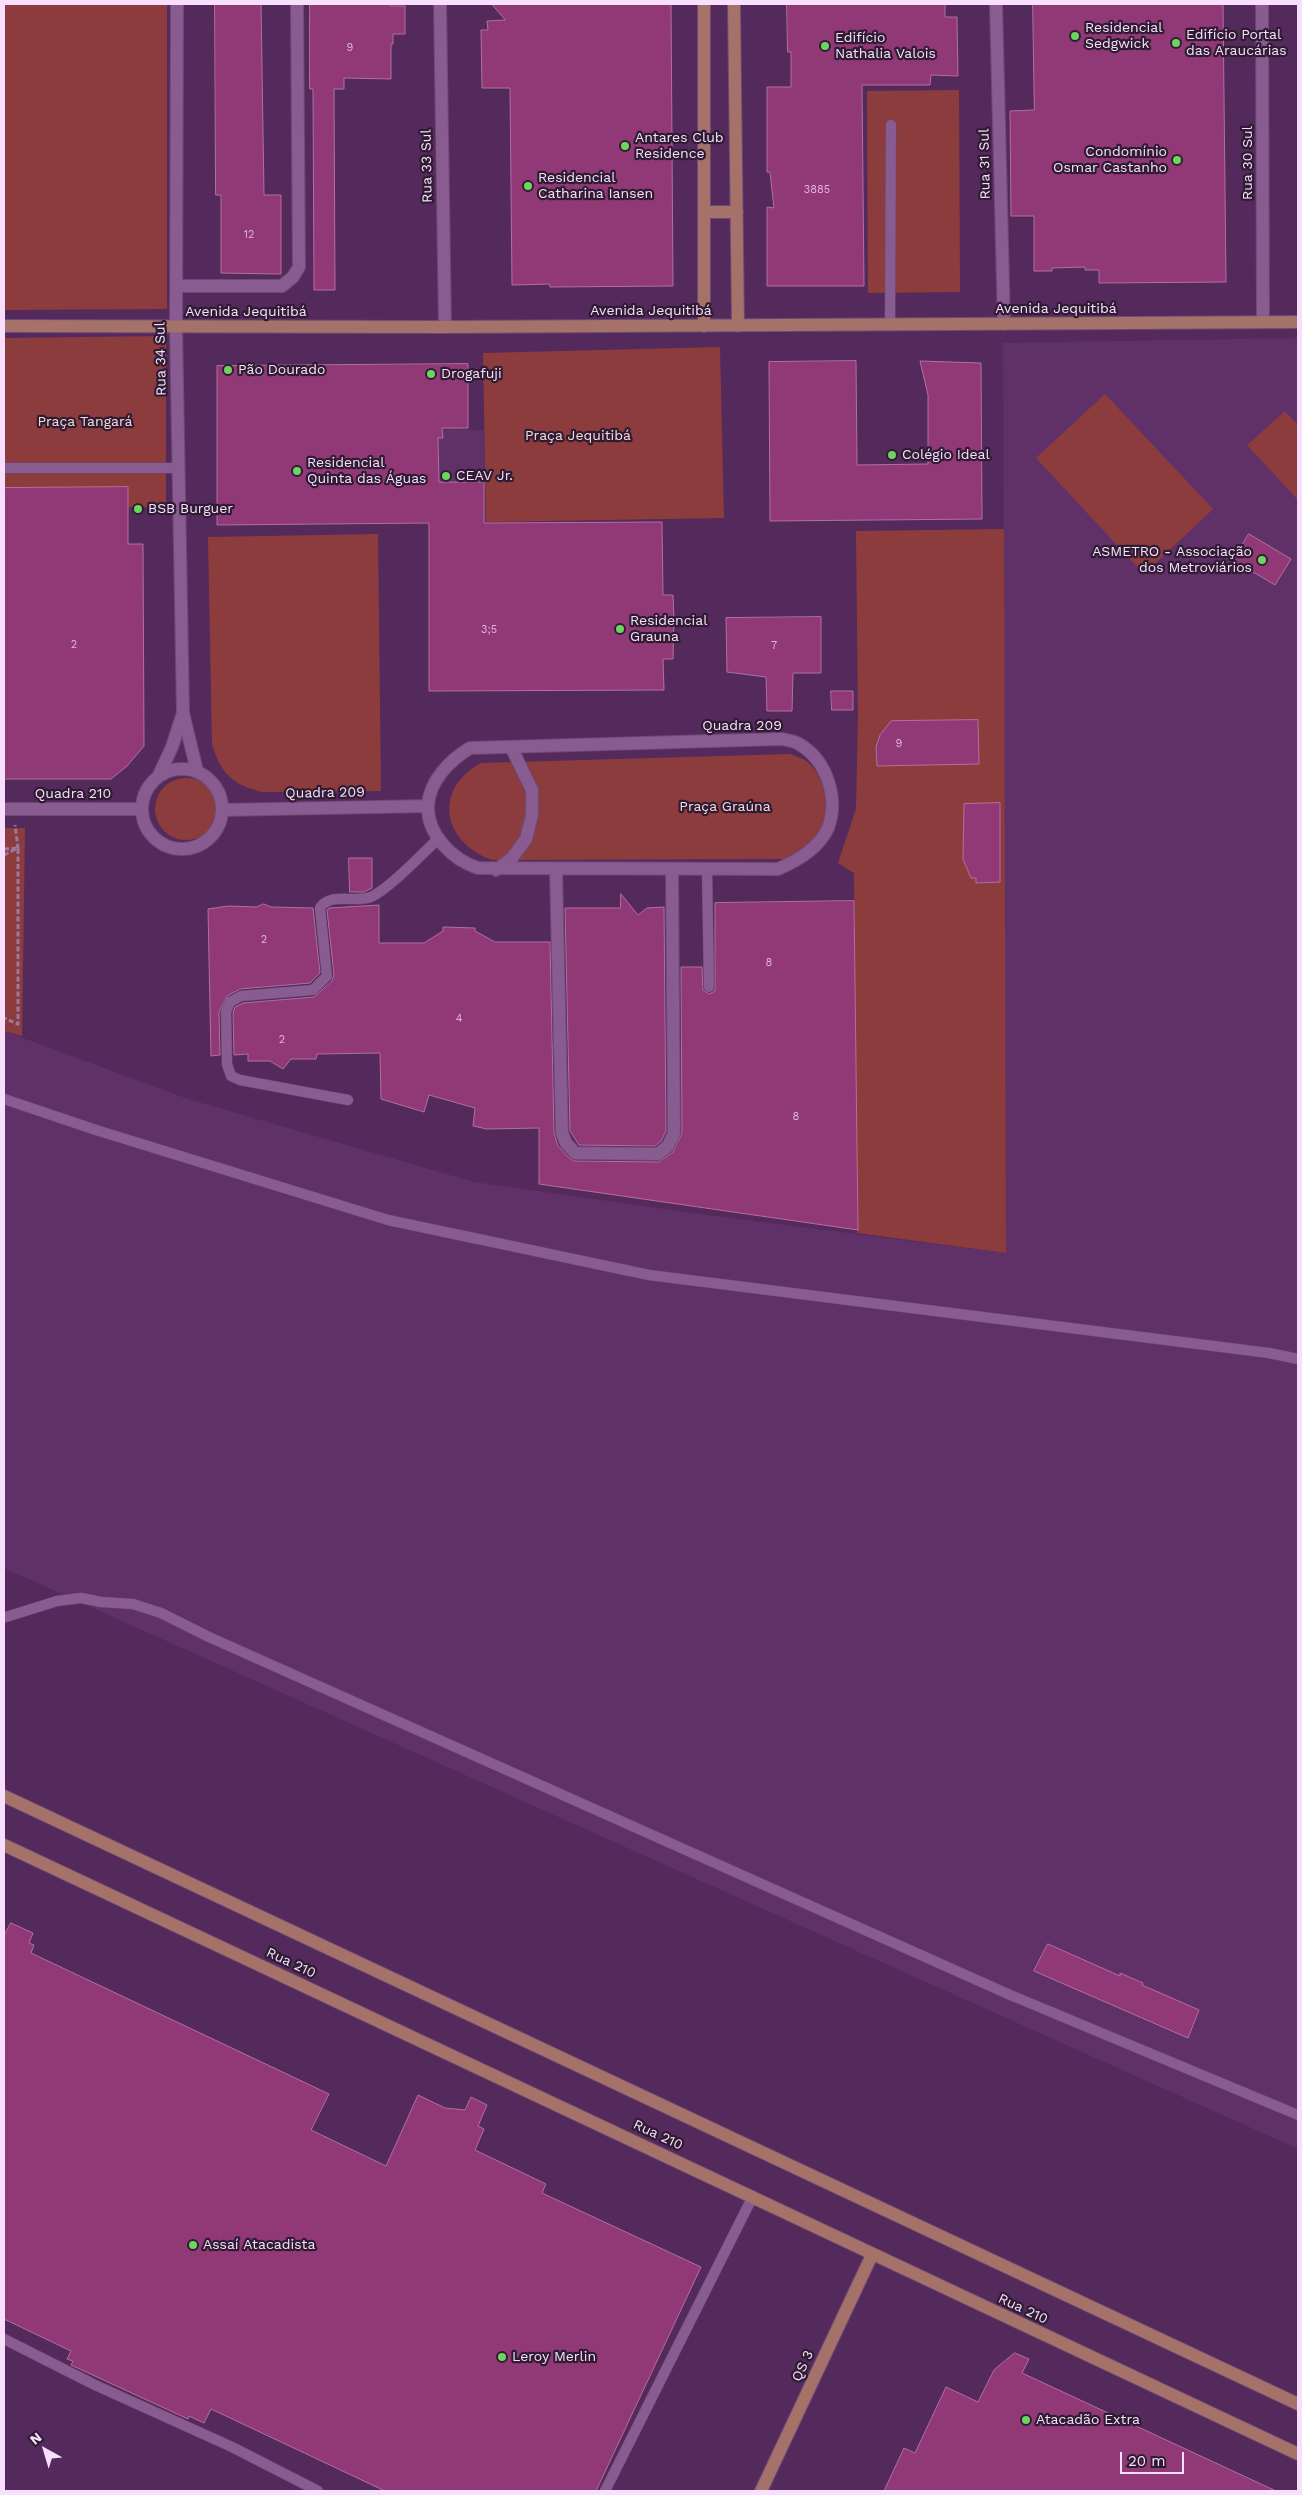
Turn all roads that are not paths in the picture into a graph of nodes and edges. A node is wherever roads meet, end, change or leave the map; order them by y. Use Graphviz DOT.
graph roads {
  1 [pos="178,4"];
  2 [pos="297,4"];
  3 [pos="440,4"];
  4 [pos="704,4"];
  5 [pos="734,4"];
  6 [pos="996,4"];
  7 [pos="1262,4"];
  8 [pos="891,126"];
  9 [pos="705,212"];
  10 [pos="737,212"];
  11 [pos="176,286"];
  12 [pos="1263,322"];
  13 [pos="1298,322"];
  14 [pos="890,324"];
  15 [pos="1004,324"];
  16 [pos="4,326"];
  17 [pos="704,326"];
  18 [pos="738,326"];
  19 [pos="176,327"];
  20 [pos="445,327"];
  21 [pos="4,468"];
  22 [pos="178,468"];
  23 [pos="183,713"];
  24 [pos="511,747"];
  25 [pos="197,771"];
  26 [pos="159,775"];
  27 [pos="428,806"];
  28 [pos="8,809"];
  29 [pos="142,809"];
  30 [pos="222,810"];
  31 [pos="439,838"];
  32 [pos="672,869"];
  33 [pos="708,869"];
  34 [pos="496,870"];
  35 [pos="556,870"];
  36 [pos="709,987"];
  37 [pos="4,1099"];
  38 [pos="348,1100"];
  39 [pos="1298,1359"];
  40 [pos="4,1618"];
  41 [pos="4,1796"];
  42 [pos="4,1845"];
  43 [pos="1298,2116"];
  44 [pos="752,2196"];
  45 [pos="872,2254"];
  46 [pos="4,2339"];
  47 [pos="1298,2404"];
  48 [pos="1298,2454"];
  49 [pos="318,2491"];
  50 [pos="605,2491"];
  51 [pos="760,2491"];
  1 -- 11 [label="street, Rua 34 Sul"];
  2 -- 11 [label="street"];
  3 -- 20 [label="street, Rua 33 Sul"];
  4 -- 9 [label="main road"];
  5 -- 10 [label="main road"];
  6 -- 15 [label="street, Rua 31 Sul"];
  7 -- 12 [label="street, Rua 30 Sul"];
  8 -- 14 [label="lane"];
  9 -- 10 [label="main road"];
  9 -- 17 [label="main road"];
  10 -- 18 [label="main road"];
  11 -- 19 [label="street, Rua 34 Sul"];
  12 -- 13 [label="main road, Avenida Jequitibá"];
  12 -- 15 [label="main road, Avenida Jequitibá"];
  14 -- 15 [label="main road, Avenida Jequitibá"];
  14 -- 18 [label="main road, Avenida Jequitibá"];
  16 -- 19 [label="main road, Avenida Jequitibá"];
  17 -- 18 [label="main road, Avenida Jequitibá"];
  17 -- 20 [label="main road, Avenida Jequitibá"];
  19 -- 20 [label="main road, Avenida Jequitibá"];
  19 -- 22 [label="street, Rua 34 Sul"];
  21 -- 22 [label="lane"];
  22 -- 23 [label="street, Rua 34 Sul"];
  23 -- 25 [label="street, Rua 34 Sul"];
  23 -- 26 [label="street, Rua 34 Sul"];
  24 -- 27 [label="street, Quadra 209"];
  24 -- 33 [label="street, Quadra 209"];
  24 -- 34 [label="street"];
  25 -- 26 [label="street"];
  25 -- 30 [label="street"];
  26 -- 29 [label="street"];
  27 -- 30 [label="street, Quadra 209"];
  27 -- 31 [label="street, Quadra 209"];
  28 -- 29 [label="street, Quadra 210"];
  29 -- 30 [label="street"];
  31 -- 34 [label="street, Quadra 209"];
  31 -- 38 [label="lane"];
  32 -- 33 [label="street, Quadra 209"];
  32 -- 35 [label="street, Quadra 209"];
  32 -- 35 [label="street"];
  33 -- 36 [label="lane"];
  34 -- 35 [label="street, Quadra 209"];
  37 -- 39 [label="lane"];
  40 -- 43 [label="lane"];
  41 -- 47 [label="main road, Rua 210"];
  42 -- 44 [label="main road, Rua 210"];
  44 -- 45 [label="main road, Rua 210"];
  44 -- 50 [label="lane"];
  45 -- 48 [label="main road, Rua 210"];
  45 -- 51 [label="main road, QS 3"];
  46 -- 49 [label="lane"];
}
